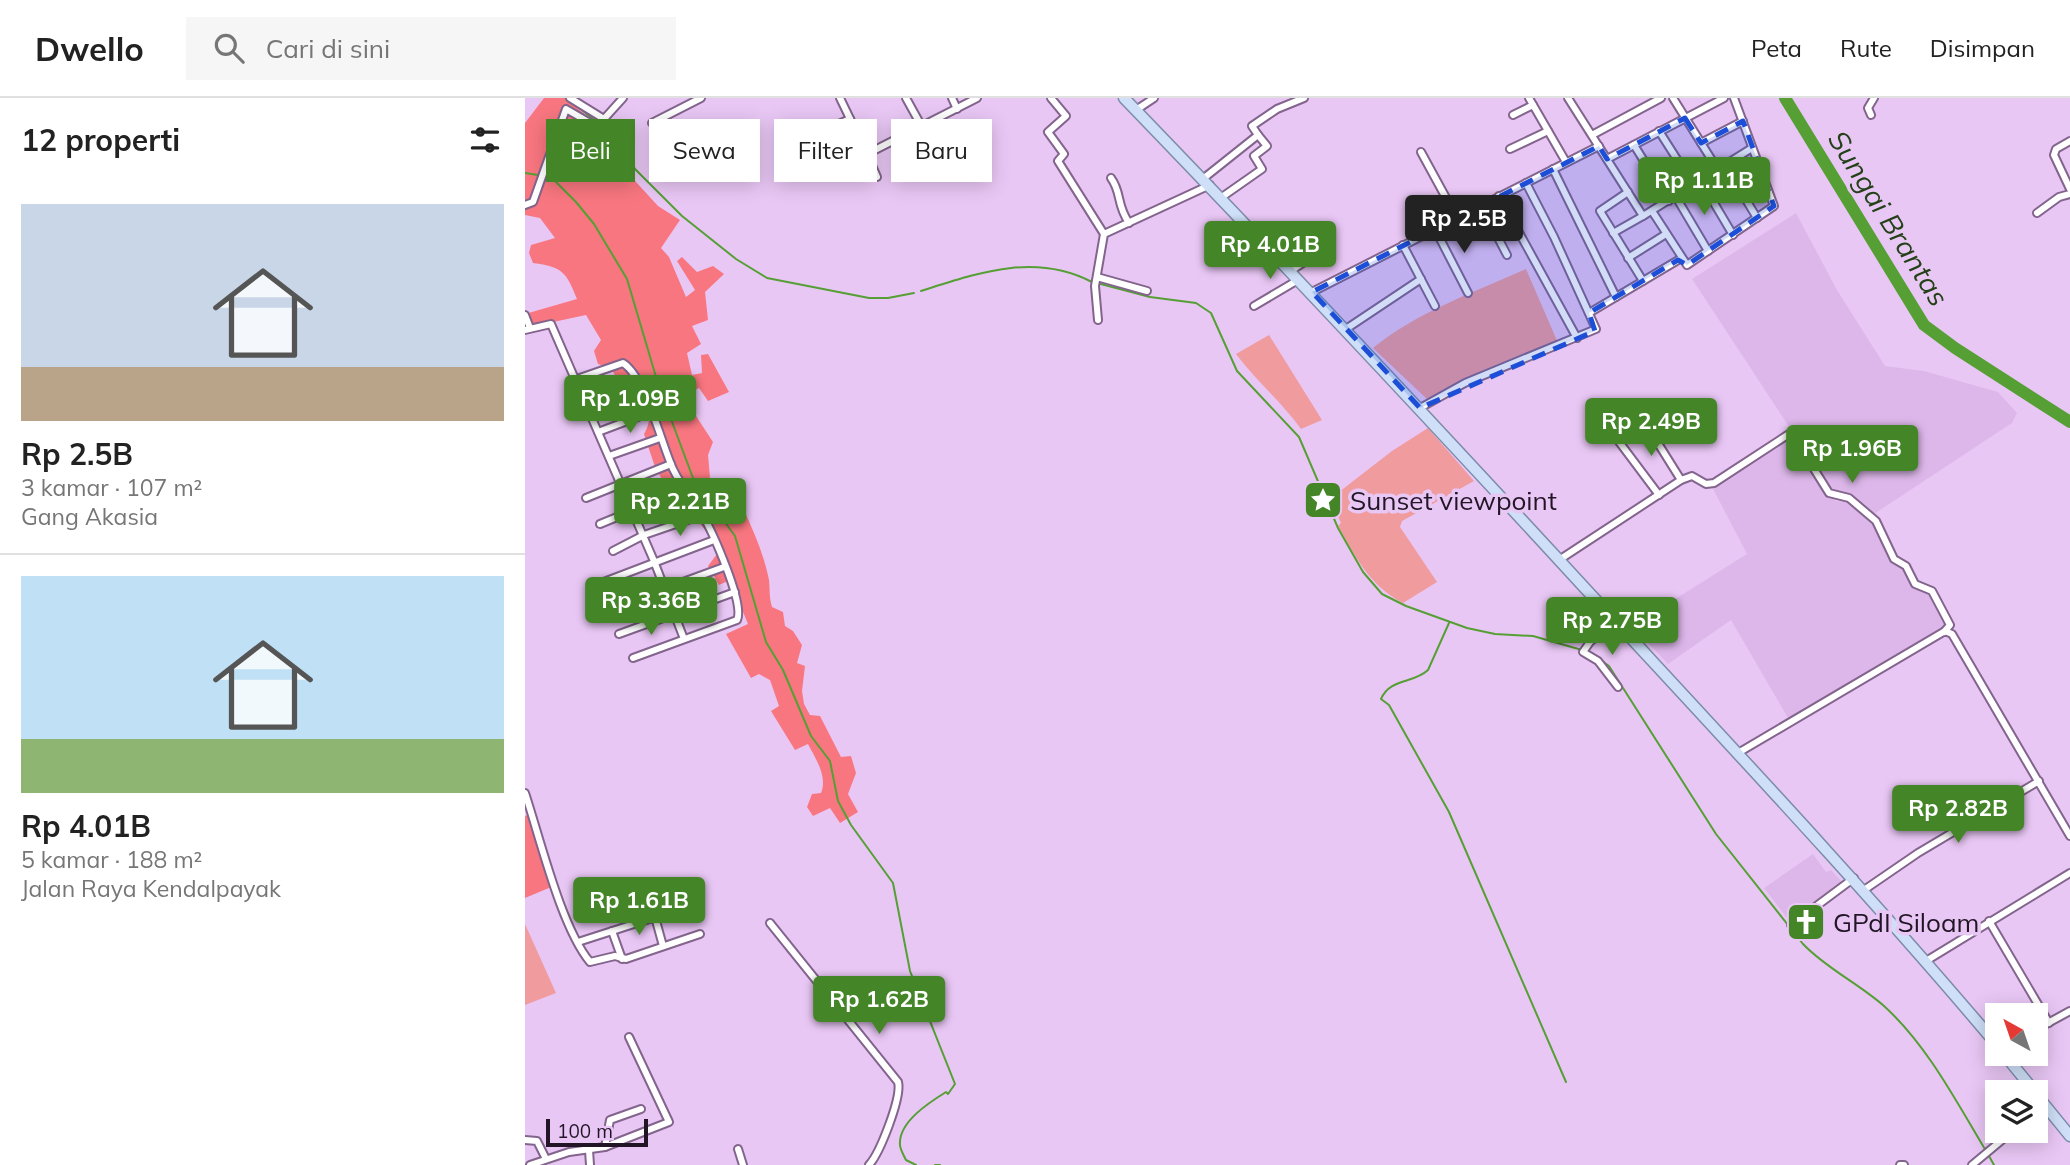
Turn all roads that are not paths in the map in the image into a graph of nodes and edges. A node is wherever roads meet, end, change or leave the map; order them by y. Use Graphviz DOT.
graph roads {
  1 [pos="570,98"];
  2 [pos="623,98"];
  3 [pos="701,98"];
  4 [pos="840,98"];
  5 [pos="906,98"];
  6 [pos="953,98"];
  7 [pos="977,98"];
  8 [pos="1051,98"];
  9 [pos="1124,98"];
  10 [pos="1154,98"];
  11 [pos="1304,98"];
  12 [pos="1528,98"];
  13 [pos="1568,98"];
  14 [pos="1661,98"];
  15 [pos="1673,98"];
  16 [pos="1724,98"];
  17 [pos="1734,98"];
  18 [pos="1874,98"];
  19 [pos="1533,105"];
  20 [pos="957,109"];
  21 [pos="1136,110"];
  22 [pos="1513,115"];
  23 [pos="1871,115"];
  24 [pos="1685,118"];
  25 [pos="562,119"];
  26 [pos="592,119"];
  27 [pos="596,119"];
  28 [pos="605,119"];
  29 [pos="660,119"];
  30 [pos="850,119"];
  31 [pos="918,119"];
  32 [pos="938,119"];
  33 [pos="1743,121"];
  34 [pos="1548,131"];
  35 [pos="1659,131"];
  36 [pos="1258,135"];
  37 [pos="1592,135"];
  38 [pos="2070,141"];
  39 [pos="1701,143"];
  40 [pos="1634,145"];
  41 [pos="1599,146"];
  42 [pos="1752,148"];
  43 [pos="1510,149"];
  44 [pos="1421,152"];
  45 [pos="1607,159"];
  46 [pos="546,160"];
  47 [pos="1566,162"];
  48 [pos="1725,165"];
  49 [pos="1553,169"];
  50 [pos="1718,170"];
  51 [pos="1111,178"];
  52 [pos="1207,181"];
  53 [pos="1701,181"];
  54 [pos="1526,183"];
  55 [pos="1694,186"];
  56 [pos="1628,191"];
  57 [pos="2070,191"];
  58 [pos="1499,196"];
  59 [pos="1222,197"];
  60 [pos="1676,197"];
  61 [pos="1669,201"];
  62 [pos="525,205"];
  63 [pos="1481,205"];
  64 [pos="1652,211"];
  65 [pos="2037,213"];
  66 [pos="1643,216"];
  67 [pos="1457,218"];
  68 [pos="1757,218"];
  69 [pos="1129,223"];
  70 [pos="1436,229"];
  71 [pos="1613,233"];
  72 [pos="1104,234"];
  73 [pos="1666,234"];
  74 [pos="1733,234"];
  75 [pos="1403,245"];
  76 [pos="1329,246"];
  77 [pos="1709,251"];
  78 [pos="1507,255"];
  79 [pos="1628,258"];
  80 [pos="1680,259"];
  81 [pos="1292,270"];
  82 [pos="1300,279"];
  83 [pos="1420,279"];
  84 [pos="1096,281"];
  85 [pos="1643,281"];
  86 [pos="1147,291"];
  87 [pos="1312,292"];
  88 [pos="1468,293"];
  89 [pos="1616,297"];
  90 [pos="1254,306"];
  91 [pos="1435,306"];
  92 [pos="1589,313"];
  93 [pos="525,315"];
  94 [pos="1098,320"];
  95 [pos="528,329"];
  96 [pos="1346,329"];
  97 [pos="1577,338"];
  98 [pos="574,380"];
  99 [pos="639,385"];
  100 [pos="585,406"];
  101 [pos="1420,408"];
  102 [pos="651,412"];
  103 [pos="1644,421"];
  104 [pos="1608,427"];
  105 [pos="598,432"];
  106 [pos="660,438"];
  107 [pos="609,456"];
  108 [pos="671,464"];
  109 [pos="1681,480"];
  110 [pos="620,483"];
  111 [pos="683,490"];
  112 [pos="1659,495"];
  113 [pos="586,498"];
  114 [pos="632,509"];
  115 [pos="702,515"];
  116 [pos="600,524"];
  117 [pos="644,535"];
  118 [pos="714,540"];
  119 [pos="613,551"];
  120 [pos="1559,560"];
  121 [pos="654,561"];
  122 [pos="724,566"];
  123 [pos="601,583"];
  124 [pos="664,587"];
  125 [pos="735,592"];
  126 [pos="609,609"];
  127 [pos="674,613"];
  128 [pos="1616,620"];
  129 [pos="1944,632"];
  130 [pos="619,634"];
  131 [pos="684,639"];
  132 [pos="633,658"];
  133 [pos="1618,687"];
  134 [pos="1738,753"];
  135 [pos="2039,781"];
  136 [pos="525,793"];
  137 [pos="2070,836"];
  138 [pos="2070,873"];
  139 [pos="1854,878"];
  140 [pos="1864,890"];
  141 [pos="692,905"];
  142 [pos="655,918"];
  143 [pos="1989,921"];
  144 [pos="770,923"];
  145 [pos="1791,925"];
  146 [pos="612,931"];
  147 [pos="700,934"];
  148 [pos="577,942"];
  149 [pos="663,946"];
  150 [pos="622,959"];
  151 [pos="1926,961"];
  152 [pos="2070,1011"];
  153 [pos="2049,1023"];
  154 [pos="1985,1031"];
  155 [pos="629,1037"];
  156 [pos="2014,1066"];
  157 [pos="2025,1080"];
  158 [pos="2048,1108"];
  159 [pos="641,1109"];
  160 [pos="2070,1136"];
  161 [pos="525,1140"];
  162 [pos="1999,1143"];
  163 [pos="602,1148"];
  164 [pos="738,1149"];
  165 [pos="589,1150"];
  166 [pos="545,1158"];
  167 [pos="530,1165"];
  168 [pos="590,1165"];
  169 [pos="743,1165"];
  170 [pos="869,1165"];
  171 [pos="1972,1165"];
  1 -- 27 [label="street"];
  2 -- 28 [label="street"];
  3 -- 29 [label="street"];
  4 -- 30 [label="street"];
  5 -- 31 [label="street"];
  6 -- 20 [label="street"];
  7 -- 20 [label="street"];
  8 -- 72 [label="street"];
  9 -- 21 [label="main road"];
  10 -- 21 [label="street"];
  11 -- 36 [label="street"];
  12 -- 19 [label="street"];
  13 -- 37 [label="street"];
  14 -- 37 [label="street"];
  15 -- 24 [label="street"];
  16 -- 24 [label="street"];
  17 -- 33 [label="street"];
  18 -- 23 [label="street"];
  19 -- 22 [label="street"];
  19 -- 34 [label="street"];
  20 -- 32 [label="street"];
  21 -- 52 [label="main road"];
  24 -- 35 [label="street"];
  24 -- 39 [label="street"];
  25 -- 26 [label="street"];
  33 -- 39 [label="street"];
  33 -- 42 [label="street"];
  34 -- 43 [label="street"];
  34 -- 47 [label="street"];
  35 -- 40 [label="street"];
  35 -- 55 [label="street"];
  36 -- 52 [label="street"];
  36 -- 59 [label="street"];
  37 -- 41 [label="street"];
  38 -- 57 [label="street"];
  39 -- 50 [label="street"];
  40 -- 45 [label="street"];
  40 -- 61 [label="street"];
  41 -- 45 [label="street"];
  41 -- 47 [label="street"];
  42 -- 48 [label="street"];
  42 -- 68 [label="street"];
  44 -- 67 [label="street"];
  45 -- 56 [label="street"];
  46 -- 62 [label="street"];
  47 -- 49 [label="street"];
  48 -- 50 [label="street"];
  48 -- 68 [label="street"];
  49 -- 54 [label="street"];
  49 -- 89 [label="street"];
  50 -- 53 [label="street"];
  51 -- 69 [label="street"];
  52 -- 59 [label="main road"];
  52 -- 69 [label="street"];
  53 -- 55 [label="street"];
  53 -- 74 [label="street"];
  54 -- 58 [label="street"];
  54 -- 92 [label="street"];
  55 -- 60 [label="street"];
  56 -- 66 [label="street"];
  56 -- 71 [label="street"];
  57 -- 65 [label="street"];
  58 -- 63 [label="street"];
  58 -- 97 [label="street"];
  59 -- 81 [label="main road"];
  60 -- 61 [label="street"];
  60 -- 77 [label="street"];
  61 -- 64 [label="street"];
  63 -- 67 [label="street"];
  63 -- 78 [label="street"];
  64 -- 66 [label="street"];
  64 -- 73 [label="street"];
  66 -- 71 [label="street"];
  67 -- 70 [label="street"];
  68 -- 74 [label="street"];
  69 -- 72 [label="street"];
  70 -- 75 [label="street"];
  70 -- 88 [label="street"];
  71 -- 79 [label="street"];
  72 -- 84 [label="street"];
  73 -- 79 [label="street"];
  73 -- 80 [label="street"];
  74 -- 77 [label="street"];
  75 -- 83 [label="street"];
  75 -- 87 [label="street"];
  76 -- 81 [label="street"];
  77 -- 80 [label="street"];
  79 -- 85 [label="street"];
  80 -- 85 [label="street"];
  81 -- 82 [label="main road"];
  82 -- 87 [label="main road"];
  82 -- 90 [label="street"];
  83 -- 91 [label="street"];
  83 -- 96 [label="street"];
  84 -- 86 [label="street"];
  84 -- 94 [label="street"];
  85 -- 89 [label="street"];
  87 -- 96 [label="main road"];
  89 -- 92 [label="street"];
  92 -- 97 [label="street"];
  93 -- 95 [label="street"];
  95 -- 98 [label="street"];
  96 -- 101 [label="main road"];
  97 -- 101 [label="street"];
  98 -- 99 [label="street"];
  98 -- 100 [label="street"];
  99 -- 100 [label="street"];
  99 -- 102 [label="street"];
  100 -- 105 [label="street"];
  101 -- 120 [label="main road"];
  102 -- 105 [label="street"];
  102 -- 106 [label="street"];
  103 -- 109 [label="street"];
  104 -- 112 [label="street"];
  105 -- 107 [label="street"];
  106 -- 107 [label="street"];
  106 -- 108 [label="street"];
  107 -- 110 [label="street"];
  108 -- 110 [label="street"];
  108 -- 111 [label="street"];
  109 -- 112 [label="street"];
  109 -- 129 [label="street"];
  110 -- 113 [label="street"];
  110 -- 114 [label="street"];
  111 -- 114 [label="street"];
  111 -- 115 [label="street"];
  112 -- 120 [label="street"];
  114 -- 116 [label="street"];
  114 -- 117 [label="street"];
  115 -- 117 [label="street"];
  115 -- 118 [label="street"];
  117 -- 119 [label="street"];
  117 -- 121 [label="street"];
  118 -- 121 [label="street"];
  118 -- 122 [label="street"];
  120 -- 128 [label="main road"];
  121 -- 123 [label="street"];
  121 -- 124 [label="street"];
  122 -- 124 [label="street"];
  122 -- 125 [label="street"];
  124 -- 126 [label="street"];
  124 -- 127 [label="street"];
  125 -- 127 [label="street"];
  125 -- 131 [label="street"];
  127 -- 130 [label="street"];
  127 -- 131 [label="street"];
  128 -- 133 [label="street"];
  128 -- 134 [label="main road"];
  129 -- 134 [label="street"];
  129 -- 135 [label="street"];
  131 -- 132 [label="street"];
  134 -- 139 [label="main road"];
  135 -- 137 [label="street"];
  135 -- 140 [label="street"];
  136 -- 148 [label="street"];
  138 -- 143 [label="street"];
  139 -- 140 [label="main road"];
  139 -- 145 [label="street"];
  140 -- 151 [label="main road"];
  141 -- 142 [label="street"];
  142 -- 146 [label="street"];
  142 -- 149 [label="street"];
  143 -- 151 [label="street"];
  143 -- 153 [label="street"];
  144 -- 170 [label="street"];
  146 -- 148 [label="street"];
  146 -- 150 [label="street"];
  147 -- 149 [label="street"];
  148 -- 150 [label="street"];
  149 -- 150 [label="street"];
  151 -- 154 [label="main road"];
  152 -- 153 [label="street"];
  155 -- 163 [label="street"];
  156 -- 157 [label="main road"];
  158 -- 160 [label="main road"];
  159 -- 163 [label="street"];
  161 -- 166 [label="street"];
  162 -- 171 [label="street"];
  163 -- 165 [label="street"];
  164 -- 169 [label="street"];
  165 -- 166 [label="street"];
  165 -- 168 [label="street"];
  166 -- 167 [label="street"];
}
